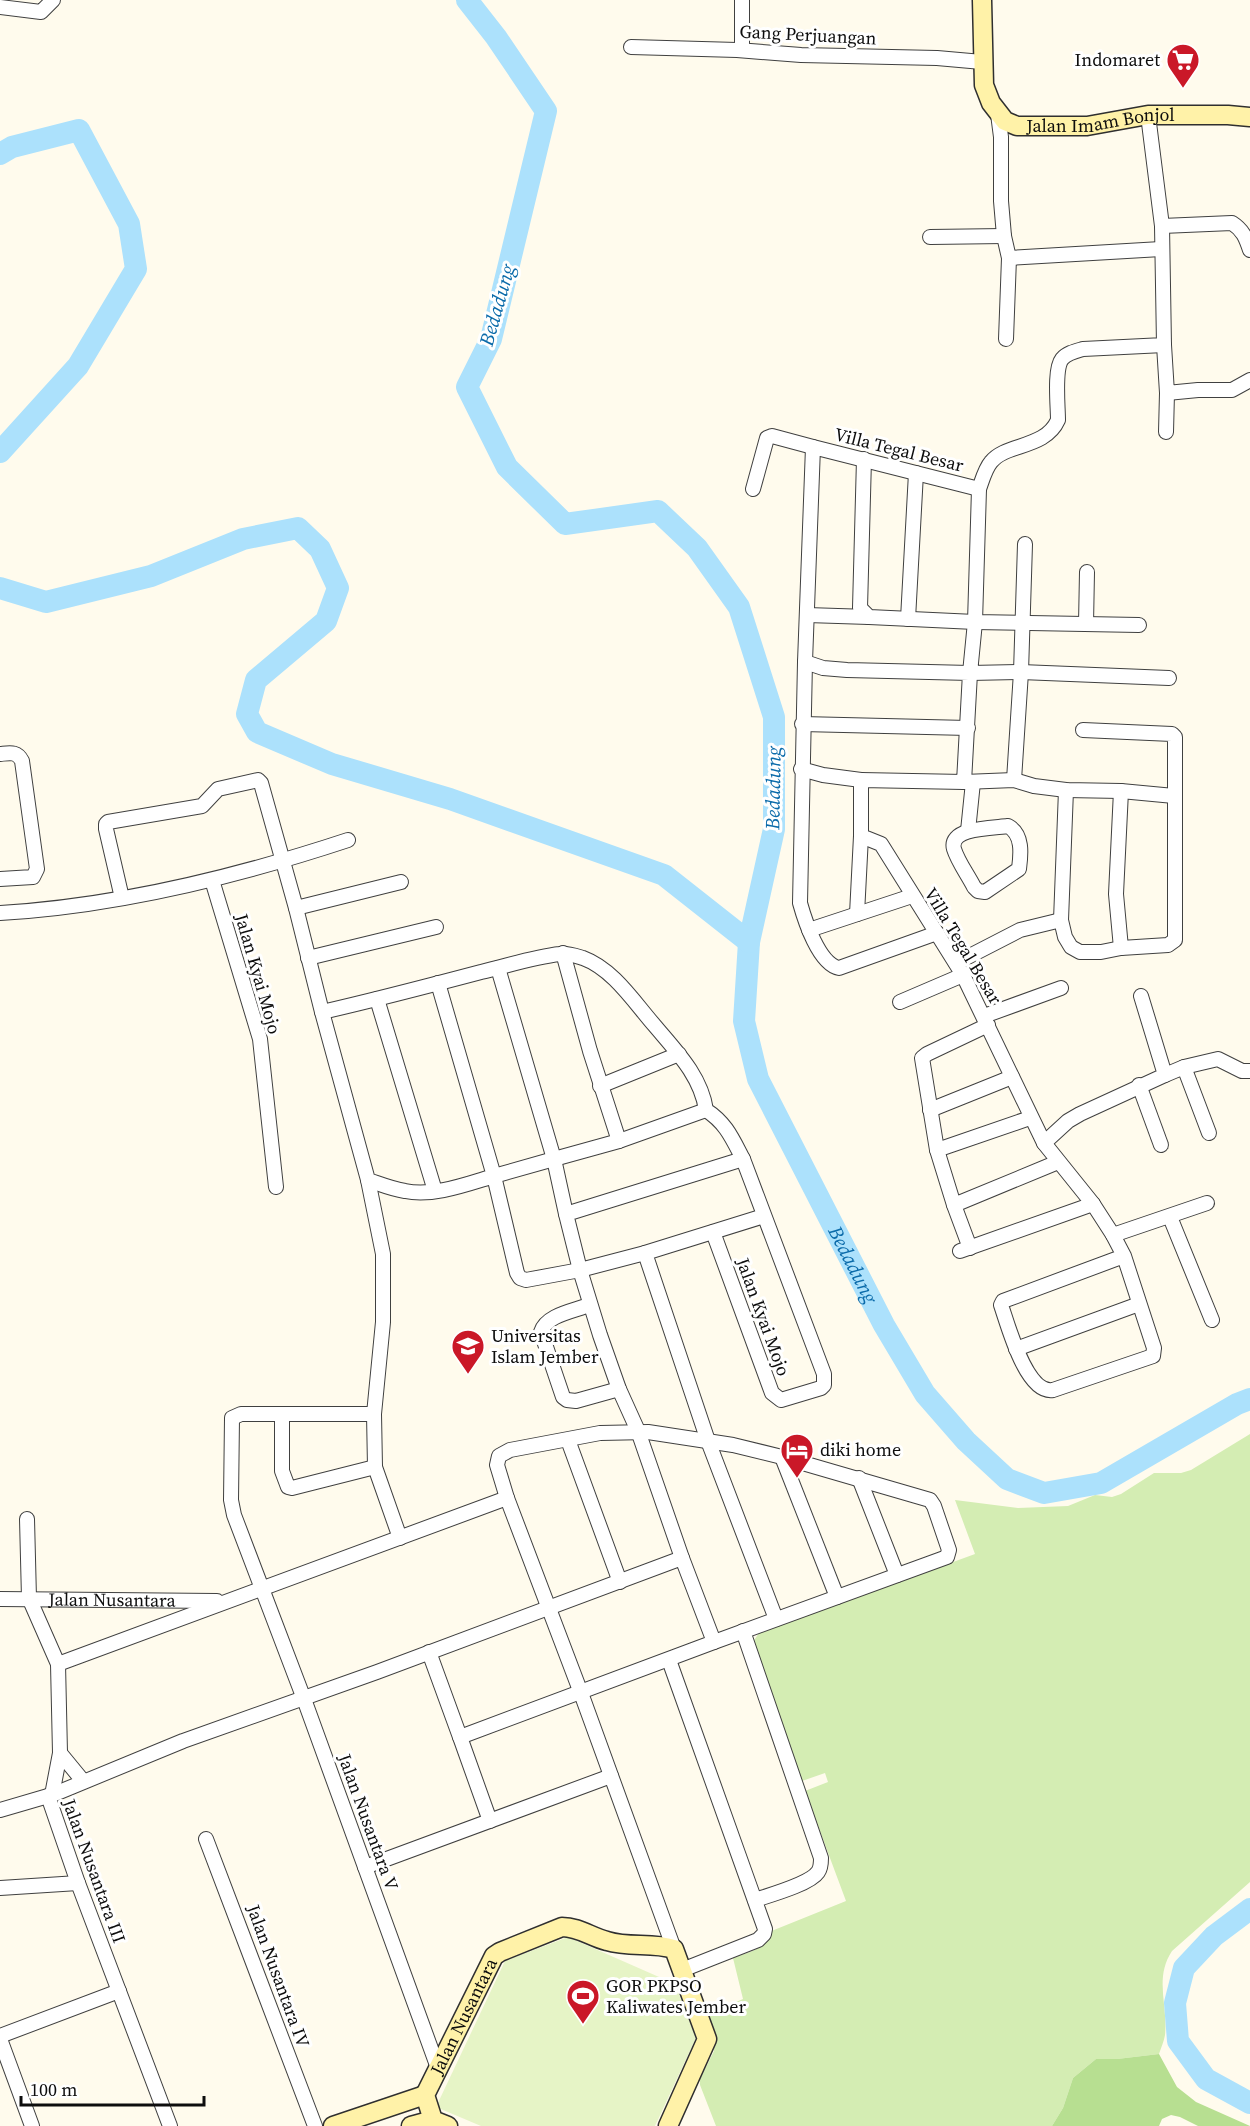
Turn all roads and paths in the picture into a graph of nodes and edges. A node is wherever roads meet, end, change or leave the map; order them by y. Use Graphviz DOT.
graph roads {
  1 [pos="53,0"];
  2 [pos="742,0"];
  3 [pos="982,0"];
  4 [pos="0,7"];
  5 [pos="631,47"];
  6 [pos="742,50"];
  7 [pos="982,62"];
  8 [pos="998,114"];
  9 [pos="1148,115"];
  10 [pos="1250,117"];
  11 [pos="1162,226"];
  12 [pos="1004,236"];
  13 [pos="930,237"];
  14 [pos="1161,249"];
  15 [pos="1250,250"];
  16 [pos="1009,258"];
  17 [pos="1006,339"];
  18 [pos="1164,345"];
  19 [pos="1250,380"];
  20 [pos="1167,393"];
  21 [pos="1166,432"];
  22 [pos="813,447"];
  23 [pos="864,459"];
  24 [pos="916,473"];
  25 [pos="753,489"];
  26 [pos="979,489"];
  27 [pos="1025,544"];
  28 [pos="1087,572"];
  29 [pos="807,615"];
  30 [pos="869,617"];
  31 [pos="908,619"];
  32 [pos="975,622"];
  33 [pos="1022,623"];
  34 [pos="1086,624"];
  35 [pos="1138,625"];
  36 [pos="805,662"];
  37 [pos="1021,672"];
  38 [pos="970,673"];
  39 [pos="1169,678"];
  40 [pos="802,724"];
  41 [pos="968,728"];
  42 [pos="1083,730"];
  43 [pos="0,754"];
  44 [pos="801,769"];
  45 [pos="861,780"];
  46 [pos="1014,780"];
  47 [pos="969,782"];
  48 [pos="1066,790"];
  49 [pos="1122,791"];
  50 [pos="1174,796"];
  51 [pos="968,831"];
  52 [pos="861,837"];
  53 [pos="348,840"];
  54 [pos="283,861"];
  55 [pos="0,879"];
  56 [pos="212,880"];
  57 [pos="401,882"];
  58 [pos="912,896"];
  59 [pos="122,898"];
  60 [pos="296,908"];
  61 [pos="0,913"];
  62 [pos="857,914"];
  63 [pos="1061,920"];
  64 [pos="436,927"];
  65 [pos="809,930"];
  66 [pos="937,933"];
  67 [pos="1121,948"];
  68 [pos="563,953"];
  69 [pos="308,958"];
  70 [pos="956,963"];
  71 [pos="498,968"];
  72 [pos="963,975"];
  73 [pos="438,983"];
  74 [pos="1061,988"];
  75 [pos="1141,996"];
  76 [pos="377,999"];
  77 [pos="900,1002"];
  78 [pos="322,1012"];
  79 [pos="986,1020"];
  80 [pos="679,1054"];
  81 [pos="1184,1067"];
  82 [pos="1250,1071"];
  83 [pos="1165,1075"];
  84 [pos="1012,1077"];
  85 [pos="1138,1085"];
  86 [pos="600,1086"];
  87 [pos="705,1110"];
  88 [pos="930,1110"];
  89 [pos="1030,1118"];
  90 [pos="1209,1133"];
  91 [pos="619,1141"];
  92 [pos="1044,1143"];
  93 [pos="1161,1146"];
  94 [pos="938,1150"];
  95 [pos="554,1159"];
  96 [pos="743,1159"];
  97 [pos="1058,1162"];
  98 [pos="494,1176"];
  99 [pos="368,1180"];
  100 [pos="276,1187"];
  101 [pos="435,1191"];
  102 [pos="1207,1203"];
  103 [pos="1093,1204"];
  104 [pos="954,1205"];
  105 [pos="566,1214"];
  106 [pos="764,1216"];
  107 [pos="1170,1217"];
  108 [pos="713,1232"];
  109 [pos="1113,1235"];
  110 [pos="645,1253"];
  111 [pos="1124,1257"];
  112 [pos="580,1270"];
  113 [pos="1139,1304"];
  114 [pos="590,1305"];
  115 [pos="1212,1320"];
  116 [pos="1016,1349"];
  117 [pos="619,1389"];
  118 [pos="282,1414"];
  119 [pos="374,1414"];
  120 [pos="638,1431"];
  121 [pos="568,1440"];
  122 [pos="708,1441"];
  123 [pos="782,1456"];
  124 [pos="375,1467"];
  125 [pos="859,1478"];
  126 [pos="507,1497"];
  127 [pos="27,1519"];
  128 [pos="400,1538"];
  129 [pos="682,1558"];
  130 [pos="897,1575"];
  131 [pos="620,1582"];
  132 [pos="263,1590"];
  133 [pos="837,1597"];
  134 [pos="30,1598"];
  135 [pos="0,1599"];
  136 [pos="225,1602"];
  137 [pos="550,1607"];
  138 [pos="776,1619"];
  139 [pos="743,1631"];
  140 [pos="714,1642"];
  141 [pos="429,1652"];
  142 [pos="669,1660"];
  143 [pos="58,1664"];
  144 [pos="581,1693"];
  145 [pos="304,1699"];
  146 [pos="460,1737"];
  147 [pos="60,1753"];
  148 [pos="611,1776"];
  149 [pos="83,1781"];
  150 [pos="50,1796"];
  151 [pos="0,1810"];
  152 [pos="490,1821"];
  153 [pos="206,1839"];
  154 [pos="365,1867"];
  155 [pos="78,1883"];
  156 [pos="0,1888"];
  157 [pos="756,1900"];
  158 [pos="674,1949"];
  159 [pos="682,1970"];
  160 [pos="119,1990"];
  161 [pos="0,2037"];
  162 [pos="438,2068"];
  163 [pos="425,2095"];
  164 [pos="441,2123"];
  165 [pos="32,2126"];
  166 [pos="170,2126"];
  167 [pos="315,2126"];
  168 [pos="333,2126"];
  169 [pos="411,2126"];
  170 [pos="668,2126"];
  1 -- 4 [label="street"];
  2 -- 6 [label="street"];
  3 -- 7 [label="street, Jalan Imam Bonjol"];
  5 -- 6 [label="street, Gang Perjuangan"];
  6 -- 7 [label="street, Gang Perjuangan"];
  7 -- 8 [label="street, Jalan Imam Bonjol"];
  8 -- 9 [label="street, Jalan Imam Bonjol"];
  8 -- 12 [label="street"];
  9 -- 10 [label="street, Jalan Imam Bonjol"];
  9 -- 11 [label="street"];
  11 -- 14 [label="street"];
  11 -- 15 [label="street"];
  12 -- 13 [label="street"];
  12 -- 16 [label="street"];
  14 -- 16 [label="street"];
  14 -- 18 [label="street"];
  16 -- 17 [label="street"];
  18 -- 20 [label="street"];
  18 -- 26 [label="street, Villa Tegal Besar"];
  19 -- 20 [label="street"];
  20 -- 21 [label="street"];
  22 -- 23 [label="street, Villa Tegal Besar"];
  22 -- 25 [label="street"];
  22 -- 29 [label="street, Villa Tegal Besar"];
  23 -- 24 [label="street, Villa Tegal Besar"];
  23 -- 30 [label="street"];
  24 -- 26 [label="street, Villa Tegal Besar"];
  24 -- 31 [label="street"];
  26 -- 32 [label="street"];
  27 -- 33 [label="street"];
  28 -- 34 [label="street"];
  29 -- 30 [label="street"];
  29 -- 36 [label="street, Villa Tegal Besar"];
  30 -- 31 [label="street"];
  31 -- 32 [label="street"];
  32 -- 33 [label="street"];
  32 -- 38 [label="street"];
  33 -- 34 [label="street"];
  33 -- 37 [label="street"];
  34 -- 35 [label="street"];
  36 -- 38 [label="street"];
  36 -- 40 [label="street, Villa Tegal Besar"];
  37 -- 38 [label="street"];
  37 -- 39 [label="street"];
  37 -- 46 [label="street"];
  38 -- 41 [label="street"];
  40 -- 41 [label="street"];
  40 -- 44 [label="street, Villa Tegal Besar"];
  41 -- 47 [label="street"];
  42 -- 50 [label="street"];
  43 -- 55 [label="street"];
  44 -- 45 [label="street"];
  44 -- 65 [label="street, Villa Tegal Besar"];
  45 -- 47 [label="street"];
  45 -- 52 [label="street"];
  46 -- 47 [label="street"];
  46 -- 48 [label="street"];
  47 -- 51 [label="street"];
  48 -- 49 [label="street"];
  48 -- 63 [label="street"];
  49 -- 50 [label="street"];
  49 -- 67 [label="street"];
  50 -- 67 [label="street"];
  51 -- 51 [label="street"];
  52 -- 58 [label="street, Villa Tegal Besar"];
  52 -- 62 [label="street"];
  53 -- 54 [label="street"];
  54 -- 56 [label="street"];
  54 -- 59 [label="street"];
  54 -- 60 [label="street"];
  56 -- 59 [label="street"];
  56 -- 100 [label="street, Jalan Kyai Mojo"];
  57 -- 60 [label="street"];
  58 -- 62 [label="street"];
  58 -- 66 [label="street, Villa Tegal Besar"];
  59 -- 61 [label="street"];
  60 -- 69 [label="street"];
  62 -- 65 [label="street"];
  63 -- 67 [label="street"];
  63 -- 70 [label="street"];
  64 -- 69 [label="street"];
  65 -- 66 [label="street, Villa Tegal Besar"];
  66 -- 70 [label="street, Villa Tegal Besar"];
  68 -- 71 [label="street"];
  68 -- 80 [label="street"];
  68 -- 86 [label="street"];
  69 -- 78 [label="street"];
  70 -- 72 [label="street, Villa Tegal Besar"];
  71 -- 73 [label="street"];
  71 -- 95 [label="street"];
  72 -- 77 [label="street"];
  72 -- 79 [label="street, Villa Tegal Besar"];
  73 -- 76 [label="street"];
  73 -- 98 [label="street"];
  74 -- 79 [label="street"];
  75 -- 83 [label="street"];
  76 -- 78 [label="street"];
  76 -- 101 [label="street"];
  78 -- 99 [label="street"];
  79 -- 84 [label="street, Villa Tegal Besar"];
  79 -- 88 [label="street"];
  80 -- 86 [label="street"];
  80 -- 87 [label="street"];
  81 -- 82 [label="street"];
  81 -- 83 [label="street"];
  81 -- 90 [label="street"];
  83 -- 85 [label="street"];
  84 -- 88 [label="street"];
  84 -- 89 [label="street, Villa Tegal Besar"];
  85 -- 92 [label="street"];
  85 -- 93 [label="street"];
  86 -- 91 [label="street"];
  87 -- 91 [label="street"];
  87 -- 96 [label="street, Jalan Kyai Mojo"];
  88 -- 94 [label="street"];
  89 -- 92 [label="street, Villa Tegal Besar"];
  89 -- 94 [label="street"];
  91 -- 95 [label="street"];
  92 -- 97 [label="street, Villa Tegal Besar"];
  94 -- 104 [label="street"];
  95 -- 98 [label="street"];
  95 -- 105 [label="street"];
  96 -- 105 [label="street"];
  96 -- 106 [label="street, Jalan Kyai Mojo"];
  97 -- 103 [label="street, Villa Tegal Besar"];
  97 -- 104 [label="street"];
  98 -- 101 [label="street"];
  98 -- 112 [label="street"];
  99 -- 101 [label="street"];
  99 -- 119 [label="street"];
  102 -- 107 [label="street"];
  103 -- 104 [label="street"];
  103 -- 109 [label="street, Villa Tegal Besar"];
  105 -- 112 [label="street"];
  106 -- 108 [label="street"];
  106 -- 108 [label="street, Jalan Kyai Mojo"];
  107 -- 109 [label="street"];
  107 -- 115 [label="street"];
  108 -- 110 [label="street"];
  109 -- 111 [label="street, Villa Tegal Besar"];
  110 -- 112 [label="street"];
  110 -- 122 [label="street"];
  111 -- 113 [label="street, Villa Tegal Besar"];
  111 -- 116 [label="street"];
  112 -- 114 [label="street"];
  113 -- 116 [label="street"];
  113 -- 116 [label="street, Villa Tegal Besar"];
  114 -- 117 [label="street"];
  114 -- 117 [label="street"];
  117 -- 120 [label="street"];
  118 -- 119 [label="street"];
  118 -- 124 [label="street"];
  118 -- 132 [label="street, Jalan Nusantara V"];
  119 -- 124 [label="street"];
  120 -- 121 [label="street"];
  120 -- 122 [label="street"];
  120 -- 129 [label="street"];
  121 -- 126 [label="street"];
  121 -- 131 [label="street"];
  122 -- 123 [label="street"];
  122 -- 138 [label="street"];
  123 -- 125 [label="street"];
  123 -- 133 [label="street"];
  124 -- 128 [label="street"];
  125 -- 130 [label="street"];
  125 -- 130 [label="street"];
  126 -- 128 [label="street"];
  126 -- 137 [label="street"];
  127 -- 134 [label="street, Jalan Nusantara III"];
  128 -- 132 [label="street"];
  129 -- 131 [label="street"];
  129 -- 140 [label="street"];
  130 -- 133 [label="street"];
  131 -- 137 [label="street"];
  132 -- 136 [label="street"];
  132 -- 145 [label="street, Jalan Nusantara V"];
  133 -- 138 [label="street"];
  134 -- 135 [label="street, Jalan Nusantara"];
  134 -- 136 [label="street, Jalan Nusantara"];
  134 -- 143 [label="street, Jalan Nusantara III"];
  136 -- 143 [label="street"];
  137 -- 141 [label="street"];
  137 -- 144 [label="street"];
  138 -- 139 [label="street"];
  139 -- 140 [label="street"];
  139 -- 157 [label="street"];
  140 -- 142 [label="street"];
  141 -- 145 [label="street"];
  141 -- 146 [label="street"];
  142 -- 144 [label="street"];
  142 -- 157 [label="street"];
  143 -- 147 [label="street, Jalan Nusantara III"];
  144 -- 146 [label="street"];
  144 -- 148 [label="street"];
  145 -- 149 [label="street"];
  145 -- 154 [label="street, Jalan Nusantara V"];
  146 -- 152 [label="street"];
  147 -- 149 [label="street"];
  147 -- 150 [label="street, Jalan Nusantara III"];
  148 -- 152 [label="street"];
  148 -- 158 [label="street"];
  149 -- 150 [label="street"];
  150 -- 151 [label="street"];
  150 -- 155 [label="street, Jalan Nusantara III"];
  152 -- 154 [label="street"];
  153 -- 167 [label="street, Jalan Nusantara IV"];
  154 -- 162 [label="street, Jalan Nusantara V"];
  155 -- 156 [label="street"];
  155 -- 160 [label="street, Jalan Nusantara III"];
  157 -- 159 [label="street"];
  158 -- 159 [label="street"];
  158 -- 162 [label="street, Jalan Nusantara"];
  159 -- 170 [label="street"];
  160 -- 161 [label="street"];
  160 -- 166 [label="street, Jalan Nusantara III"];
  161 -- 165 [label="street"];
  162 -- 163 [label="street, Jalan Nusantara"];
  163 -- 164 [label="street, Jalan Nusantara"];
  163 -- 168 [label="street, Jalan Nusantara"];
  164 -- 169 [label="street, Jalan Nusantara"];
}
